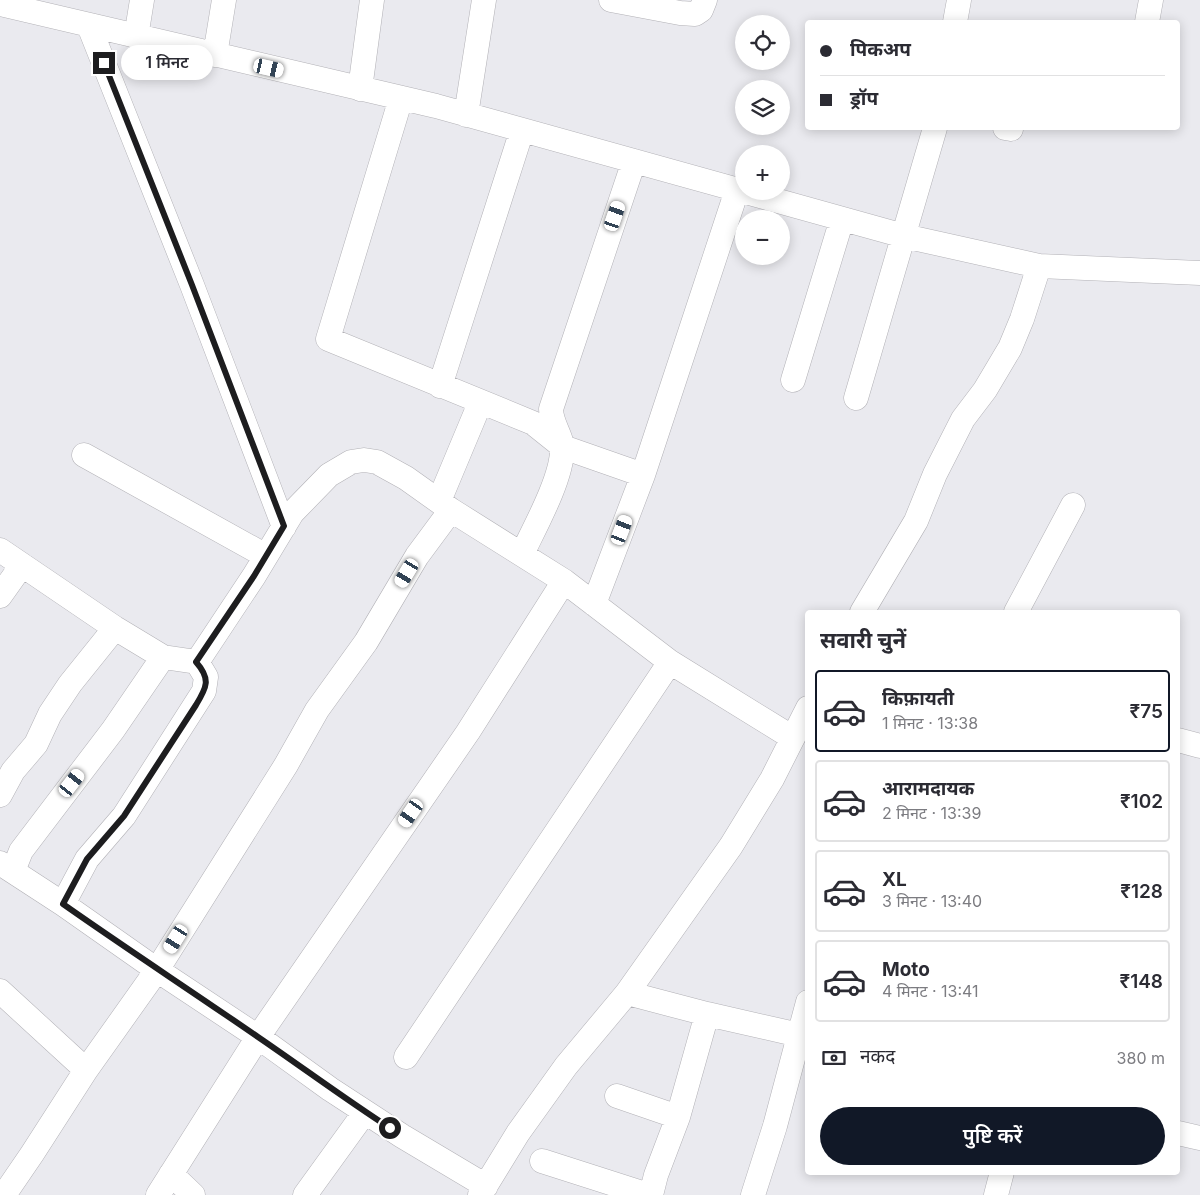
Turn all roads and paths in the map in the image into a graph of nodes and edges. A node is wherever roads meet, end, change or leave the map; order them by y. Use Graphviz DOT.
graph roads {
  1 [pos="142,0"];
  2 [pos="224,0"];
  3 [pos="372,0"];
  4 [pos="484,0"];
  5 [pos="611,0"];
  6 [pos="705,0"];
  7 [pos="959,0"];
  8 [pos="1151,0"];
  9 [pos="0,4"];
  10 [pos="955,20"];
  11 [pos="1147,20"];
  12 [pos="89,26"];
  13 [pos="136,37"];
  14 [pos="215,55"];
  15 [pos="360,88"];
  16 [pos="401,98"];
  17 [pos="466,115"];
  18 [pos="522,130"];
  19 [pos="934,130"];
  20 [pos="634,161"];
  21 [pos="735,189"];
  22 [pos="735,196"];
  23 [pos="773,200"];
  24 [pos="842,219"];
  25 [pos="904,236"];
  26 [pos="1039,266"];
  27 [pos="1200,273"];
  28 [pos="793,380"];
  29 [pos="440,386"];
  30 [pos="856,398"];
  31 [pos="480,403"];
  32 [pos="563,447"];
  33 [pos="84,454"];
  34 [pos="643,474"];
  35 [pos="1073,505"];
  36 [pos="445,506"];
  37 [pos="284,526"];
  38 [pos="0,550"];
  39 [pos="522,554"];
  40 [pos="266,556"];
  41 [pos="22,565"];
  42 [pos="564,581"];
  43 [pos="0,596"];
  44 [pos="594,604"];
  45 [pos="863,610"];
  46 [pos="1017,610"];
  47 [pos="115,628"];
  48 [pos="163,657"];
  49 [pos="196,662"];
  50 [pos="670,662"];
  51 [pos="805,714"];
  52 [pos="792,738"];
  53 [pos="1180,741"];
  54 [pos="1200,746"];
  55 [pos="0,795"];
  56 [pos="7,867"];
  57 [pos="63,904"];
  58 [pos="157,970"];
  59 [pos="0,991"];
  60 [pos="627,993"];
  61 [pos="706,1014"];
  62 [pos="805,1022"];
  63 [pos="803,1036"];
  64 [pos="258,1037"];
  65 [pos="406,1057"];
  66 [pos="86,1070"];
  67 [pos="617,1096"];
  68 [pos="365,1112"];
  69 [pos="678,1117"];
  70 [pos="1180,1133"];
  71 [pos="1200,1138"];
  72 [pos="542,1161"];
  73 [pos="171,1174"];
  74 [pos="1001,1175"];
  75 [pos="483,1191"];
  76 [pos="4,1195"];
  77 [pos="158,1195"];
  78 [pos="194,1195"];
  79 [pos="305,1195"];
  80 [pos="650,1195"];
  81 [pos="753,1195"];
  82 [pos="996,1195"];
  1 -- 13 [label="street"];
  2 -- 14 [label="street"];
  3 -- 15 [label="street"];
  4 -- 17 [label="street"];
  5 -- 6 [label="street"];
  7 -- 10 [label="street"];
  8 -- 11 [label="street"];
  9 -- 12 [label="street"];
  12 -- 13 [label="street"];
  12 -- 37 [label="street"];
  13 -- 14 [label="street"];
  14 -- 15 [label="street"];
  15 -- 16 [label="street"];
  16 -- 17 [label="street"];
  16 -- 29 [label="street"];
  17 -- 18 [label="street"];
  18 -- 20 [label="street"];
  18 -- 29 [label="street"];
  19 -- 25 [label="street"];
  20 -- 21 [label="street"];
  20 -- 32 [label="street"];
  22 -- 34 [label="street"];
  23 -- 24 [label="street"];
  24 -- 25 [label="street"];
  24 -- 28 [label="street"];
  25 -- 26 [label="street"];
  25 -- 30 [label="street"];
  26 -- 27 [label="street"];
  26 -- 45 [label="street"];
  29 -- 31 [label="street"];
  31 -- 32 [label="street"];
  31 -- 36 [label="street"];
  32 -- 34 [label="street"];
  32 -- 39 [label="street"];
  33 -- 40 [label="street"];
  34 -- 44 [label="street"];
  35 -- 46 [label="street"];
  36 -- 37 [label="street"];
  36 -- 39 [label="street"];
  36 -- 58 [label="street"];
  37 -- 40 [label="street"];
  38 -- 41 [label="street"];
  39 -- 42 [label="street"];
  40 -- 49 [label="street"];
  41 -- 43 [label="street"];
  41 -- 47 [label="street"];
  42 -- 44 [label="street"];
  42 -- 64 [label="street"];
  44 -- 50 [label="street"];
  47 -- 48 [label="street"];
  47 -- 55 [label="street"];
  48 -- 49 [label="street"];
  48 -- 56 [label="street"];
  49 -- 57 [label="street"];
  50 -- 52 [label="street"];
  50 -- 65 [label="street"];
  51 -- 52 [label="street"];
  52 -- 60 [label="street"];
  53 -- 54 [label="street"];
  56 -- 57 [label="street"];
  57 -- 58 [label="street"];
  58 -- 64 [label="street"];
  58 -- 66 [label="street"];
  59 -- 66 [label="street"];
  60 -- 61 [label="street"];
  60 -- 75 [label="street"];
  61 -- 63 [label="street"];
  61 -- 69 [label="street"];
  62 -- 63 [label="street"];
  63 -- 81 [label="street"];
  64 -- 68 [label="street"];
  64 -- 73 [label="street"];
  66 -- 76 [label="street"];
  67 -- 69 [label="street"];
  68 -- 75 [label="street"];
  68 -- 79 [label="street"];
  69 -- 80 [label="street"];
  70 -- 71 [label="street"];
  72 -- 80 [label="street"];
  73 -- 77 [label="street"];
  73 -- 78 [label="street"];
  74 -- 82 [label="street"];
}
